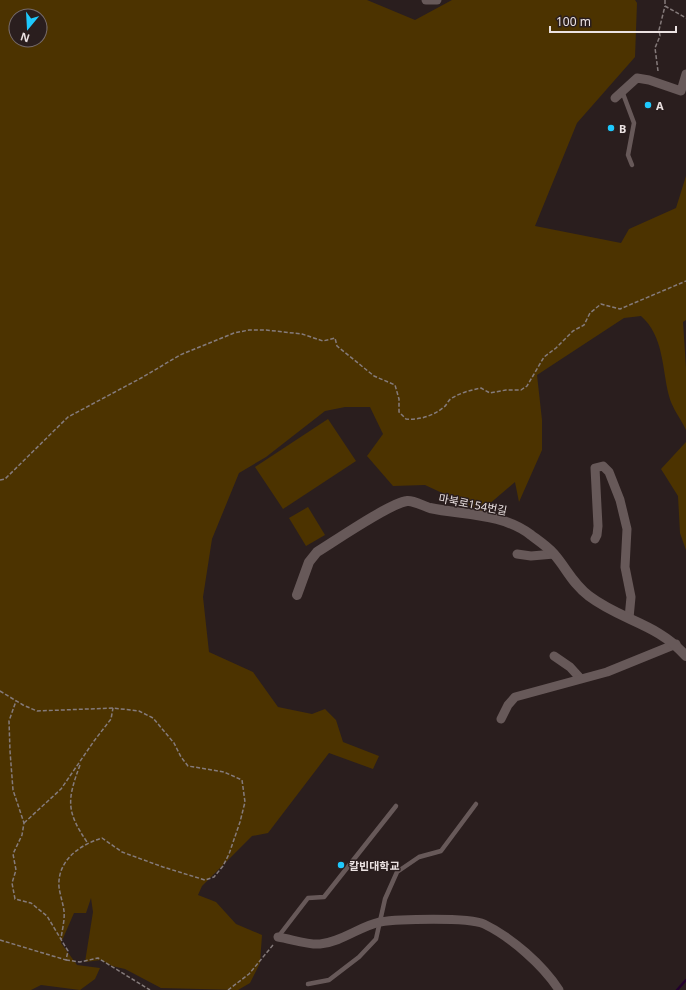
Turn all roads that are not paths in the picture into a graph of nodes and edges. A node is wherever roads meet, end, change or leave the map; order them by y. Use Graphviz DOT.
graph roads {
  1 [pos="426,0"];
  2 [pos="437,0"];
  3 [pos="686,74"];
  4 [pos="622,91"];
  5 [pos="615,98"];
  6 [pos="632,164"];
  7 [pos="595,539"];
  8 [pos="517,554"];
  9 [pos="554,554"];
  10 [pos="298,595"];
  11 [pos="629,618"];
  12 [pos="676,644"];
  13 [pos="554,656"];
  14 [pos="686,656"];
  15 [pos="580,678"];
  16 [pos="501,719"];
  17 [pos="476,804"];
  18 [pos="396,806"];
  19 [pos="379,922"];
  20 [pos="278,937"];
  21 [pos="308,984"];
  22 [pos="558,990"];
  1 -- 2 [label="street"];
  3 -- 4 [label="street"];
  4 -- 5 [label="street"];
  4 -- 6 [label="lane"];
  7 -- 11 [label="street"];
  8 -- 9 [label="street"];
  9 -- 10 [label="street, 마북로154번길"];
  9 -- 11 [label="street, 마북로154번길"];
  11 -- 12 [label="street, 마북로154번길"];
  12 -- 14 [label="street, 마북로154번길"];
  12 -- 15 [label="street"];
  13 -- 15 [label="street"];
  15 -- 16 [label="street"];
  17 -- 19 [label="lane"];
  18 -- 20 [label="lane"];
  19 -- 20 [label="street"];
  19 -- 21 [label="lane"];
  19 -- 22 [label="street"];
}
